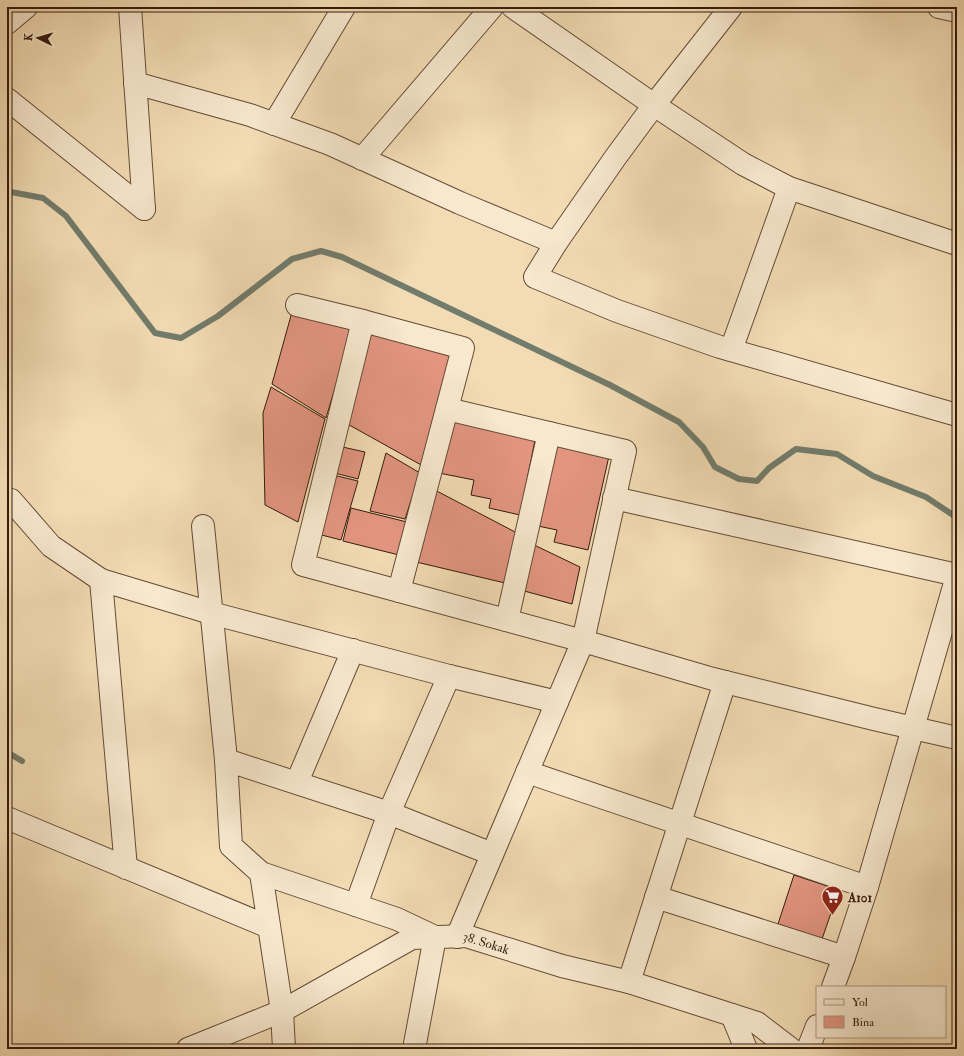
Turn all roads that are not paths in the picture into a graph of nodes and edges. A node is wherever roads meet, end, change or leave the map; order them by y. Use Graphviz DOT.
graph roads {
  1 [pos="26,7"];
  2 [pos="130,7"];
  3 [pos="344,7"];
  4 [pos="492,7"];
  5 [pos="513,7"];
  6 [pos="731,7"];
  7 [pos="939,7"];
  8 [pos="957,11"];
  9 [pos="7,23"];
  10 [pos="135,83"];
  11 [pos="7,99"];
  12 [pos="654,106"];
  13 [pos="274,124"];
  14 [pos="362,159"];
  15 [pos="788,188"];
  16 [pos="556,243"];
  17 [pos="957,244"];
  18 [pos="297,305"];
  19 [pos="363,321"];
  20 [pos="731,350"];
  21 [pos="447,409"];
  22 [pos="957,415"];
  23 [pos="550,433"];
  24 [pos="614,498"];
  25 [pos="11,500"];
  26 [pos="203,526"];
  27 [pos="957,576"];
  28 [pos="101,580"];
  29 [pos="399,591"];
  30 [pos="211,613"];
  31 [pos="507,620"];
  32 [pos="583,641"];
  33 [pos="353,650"];
  34 [pos="449,676"];
  35 [pos="724,682"];
  36 [pos="557,702"];
  37 [pos="914,728"];
  38 [pos="957,738"];
  39 [pos="226,760"];
  40 [pos="527,772"];
  41 [pos="297,782"];
  42 [pos="389,813"];
  43 [pos="7,818"];
  44 [pos="679,824"];
  45 [pos="492,854"];
  46 [pos="126,868"];
  47 [pos="261,873"];
  48 [pos="867,887"];
  49 [pos="656,898"];
  50 [pos="356,905"];
  51 [pos="268,927"];
  52 [pos="435,937"];
  53 [pos="457,937"];
  54 [pos="844,957"];
  55 [pos="630,982"];
  56 [pos="832,986"];
  57 [pos="282,1011"];
  58 [pos="732,1015"];
  59 [pos="816,1029"];
  60 [pos="188,1049"];
  61 [pos="284,1049"];
  62 [pos="414,1049"];
  63 [pos="746,1049"];
  64 [pos="791,1049"];
  65 [pos="808,1049"];
  1 -- 9 [label="street"];
  2 -- 10 [label="street"];
  3 -- 13 [label="street"];
  4 -- 14 [label="street"];
  5 -- 12 [label="street"];
  6 -- 12 [label="street"];
  7 -- 8 [label="street"];
  10 -- 11 [label="street"];
  10 -- 13 [label="street"];
  12 -- 15 [label="street"];
  12 -- 16 [label="street"];
  13 -- 14 [label="street"];
  14 -- 16 [label="street"];
  15 -- 17 [label="street"];
  15 -- 20 [label="street"];
  16 -- 20 [label="street"];
  18 -- 19 [label="street"];
  19 -- 21 [label="street"];
  19 -- 29 [label="street"];
  20 -- 22 [label="street"];
  21 -- 23 [label="street"];
  21 -- 29 [label="street"];
  23 -- 24 [label="street"];
  23 -- 31 [label="street"];
  24 -- 27 [label="street"];
  24 -- 32 [label="street"];
  25 -- 28 [label="street"];
  26 -- 30 [label="street"];
  27 -- 37 [label="street"];
  28 -- 30 [label="street"];
  28 -- 46 [label="street"];
  29 -- 31 [label="street"];
  30 -- 33 [label="street"];
  30 -- 39 [label="street"];
  31 -- 32 [label="street"];
  32 -- 35 [label="street"];
  32 -- 36 [label="street"];
  33 -- 34 [label="street"];
  33 -- 41 [label="street"];
  34 -- 36 [label="street"];
  34 -- 42 [label="street"];
  35 -- 37 [label="street"];
  35 -- 44 [label="street"];
  36 -- 40 [label="street"];
  37 -- 38 [label="street"];
  37 -- 48 [label="street"];
  39 -- 41 [label="street"];
  39 -- 47 [label="street"];
  40 -- 44 [label="street"];
  40 -- 45 [label="street"];
  41 -- 42 [label="street"];
  42 -- 45 [label="street"];
  42 -- 50 [label="street"];
  43 -- 46 [label="street"];
  44 -- 48 [label="street"];
  44 -- 49 [label="street"];
  45 -- 53 [label="street"];
  46 -- 51 [label="street"];
  47 -- 50 [label="street"];
  47 -- 51 [label="street"];
  48 -- 54 [label="street"];
  49 -- 54 [label="street"];
  49 -- 55 [label="street"];
  50 -- 52 [label="street"];
  51 -- 57 [label="street"];
  52 -- 53 [label="street, 38. Sokak"];
  52 -- 57 [label="street, 38. Sokak"];
  52 -- 62 [label="street"];
  53 -- 55 [label="street, 38. Sokak"];
  54 -- 56 [label="street"];
  55 -- 58 [label="street, 38. Sokak"];
  57 -- 60 [label="street, 38. Sokak"];
  57 -- 61 [label="street"];
  58 -- 63 [label="street"];
  58 -- 64 [label="street, 38. Sokak"];
  59 -- 65 [label="street"];
}
